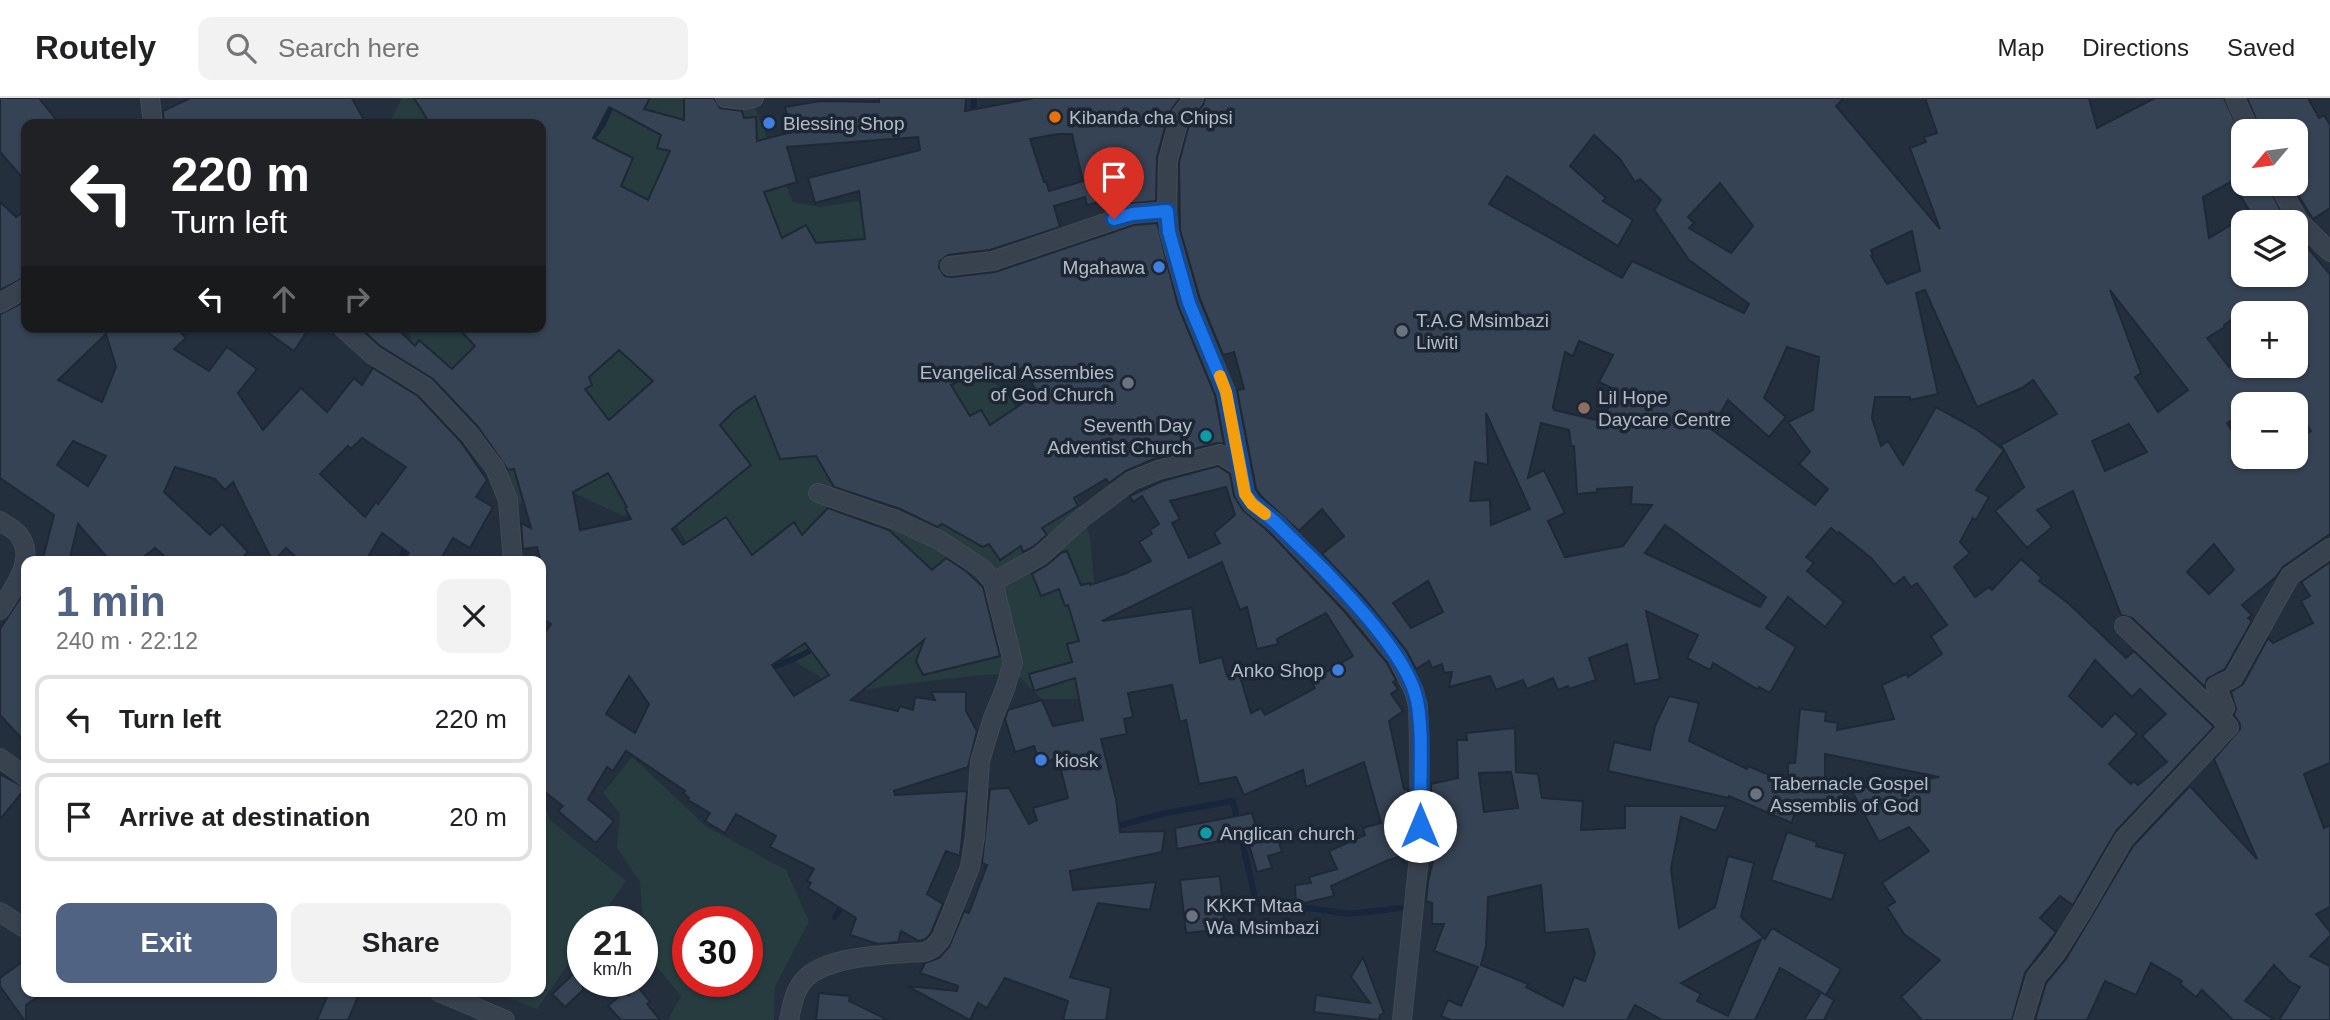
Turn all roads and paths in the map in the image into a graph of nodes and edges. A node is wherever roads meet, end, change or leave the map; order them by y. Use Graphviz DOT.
graph roads {
  1 [pos="150,98"];
  2 [pos="725,98"];
  3 [pos="754,98"];
  4 [pos="2235,98"];
  5 [pos="1187,99"];
  6 [pos="152,119"];
  7 [pos="2245,119"];
  8 [pos="2285,196"];
  9 [pos="1167,211"];
  10 [pos="2330,252"];
  11 [pos="950,266"];
  12 [pos="21,291"];
  13 [pos="0,303"];
  14 [pos="349,333"];
  15 [pos="1239,466"];
  16 [pos="818,493"];
  17 [pos="0,521"];
  18 [pos="2330,548"];
  19 [pos="25,556"];
  20 [pos="513,556"];
  21 [pos="21,572"];
  22 [pos="993,582"];
  23 [pos="0,610"];
  24 [pos="2124,626"];
  25 [pos="2219,716"];
  26 [pos="0,758"];
  27 [pos="21,773"];
  28 [pos="0,912"];
  29 [pos="21,926"];
  30 [pos="451,997"];
  31 [pos="505,1020"];
  32 [pos="789,1020"];
  33 [pos="1402,1020"];
  34 [pos="2023,1020"];
  1 -- 6 [label="street"];
  2 -- 3 [label="street"];
  4 -- 7 [label="street"];
  5 -- 9 [label="street"];
  8 -- 10 [label="street"];
  9 -- 11 [label="street"];
  9 -- 15 [label="street"];
  12 -- 13 [label="street"];
  14 -- 20 [label="street"];
  15 -- 22 [label="street"];
  15 -- 33 [label="street"];
  16 -- 22 [label="street"];
  17 -- 19 [label="street"];
  18 -- 25 [label="street"];
  21 -- 23 [label="street"];
  22 -- 32 [label="street"];
  24 -- 25 [label="street"];
  25 -- 34 [label="street"];
  26 -- 27 [label="street"];
  28 -- 29 [label="street"];
  30 -- 31 [label="street"];
}
